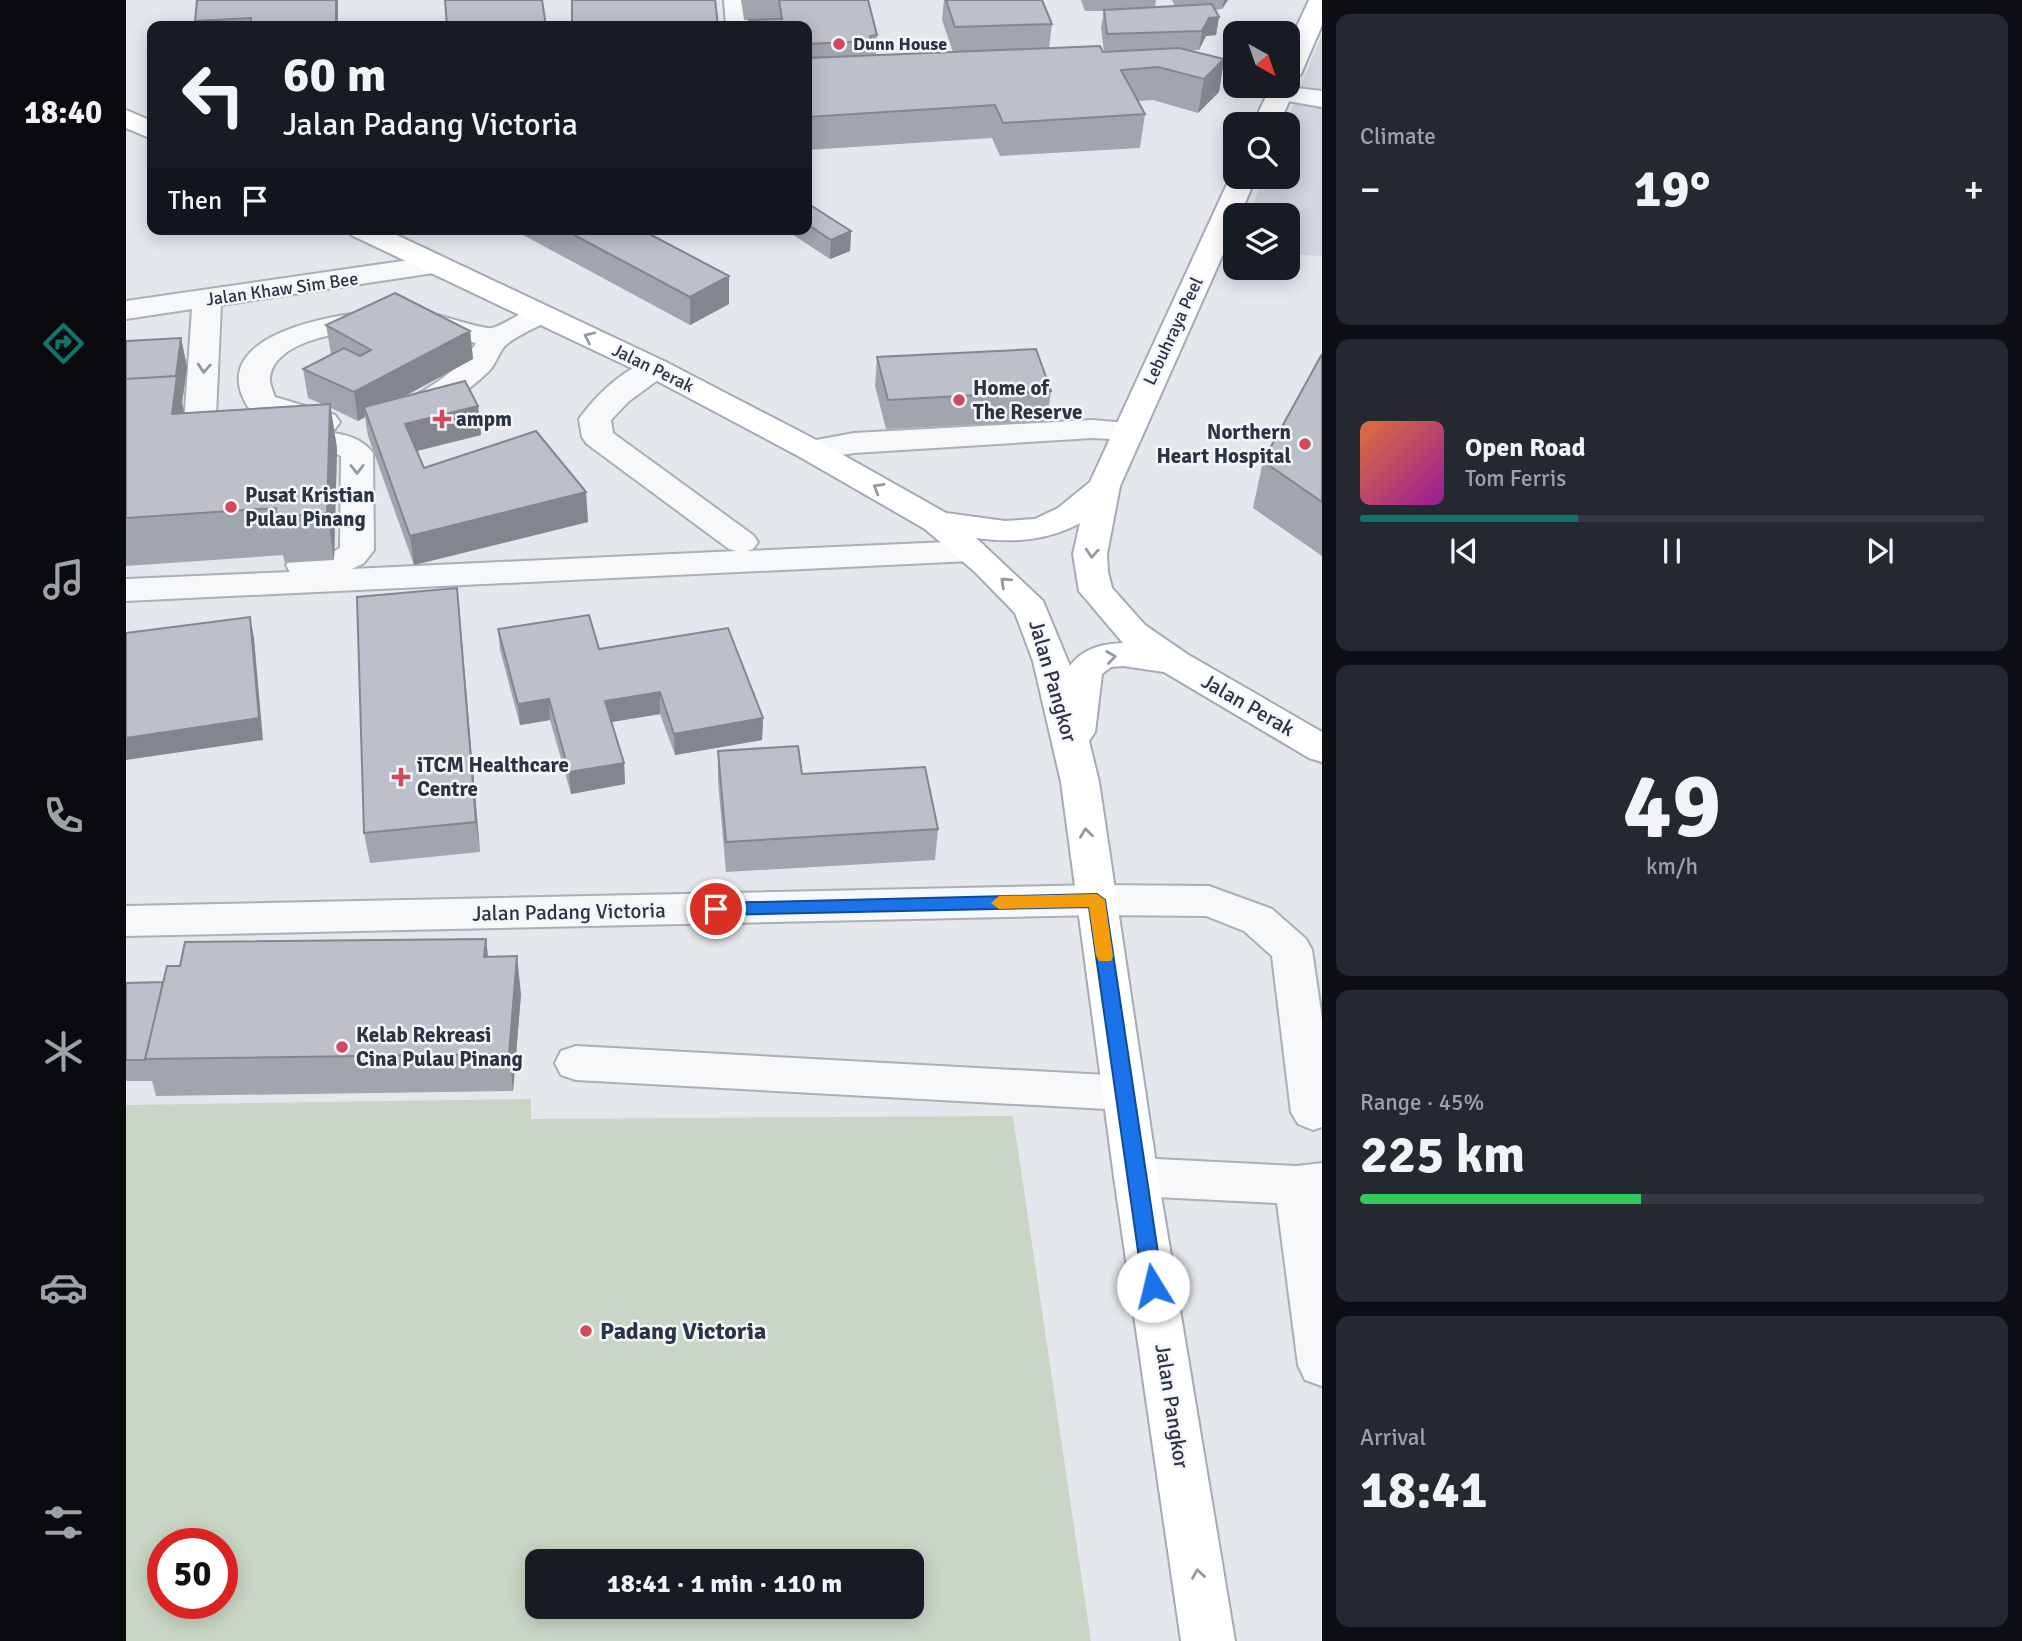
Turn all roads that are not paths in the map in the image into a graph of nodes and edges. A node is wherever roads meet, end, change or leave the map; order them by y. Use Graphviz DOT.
graph roads {
  1 [pos="736,0"];
  2 [pos="1321,0"];
  3 [pos="738,21"];
  4 [pos="1300,48"];
  5 [pos="1300,90"];
  6 [pos="1322,99"];
  7 [pos="126,118"];
  8 [pos="147,128"];
  9 [pos="1238,189"];
  10 [pos="374,235"];
  11 [pos="437,265"];
  12 [pos="207,299"];
  13 [pos="126,310"];
  14 [pos="540,314"];
  15 [pos="493,339"];
  16 [pos="655,368"];
  17 [pos="1128,431"];
  18 [pos="811,450"];
  19 [pos="1104,486"];
  20 [pos="937,522"];
  21 [pos="741,542"];
  22 [pos="971,551"];
  23 [pos="126,575"];
  24 [pos="126,590"];
  25 [pos="1174,662"];
  26 [pos="1322,749"];
  27 [pos="1075,755"];
  28 [pos="1097,900"];
  29 [pos="126,921"];
  30 [pos="576,1063"];
  31 [pos="1124,1093"];
  32 [pos="1313,1112"];
  33 [pos="1136,1177"];
  34 [pos="1309,1184"];
  35 [pos="1322,1365"];
  36 [pos="1208,1641"];
  1 -- 3 [label="street"];
  2 -- 4 [label="main road"];
  5 -- 6 [label="street"];
  7 -- 8 [label="main road"];
  9 -- 17 [label="main road, Lebuhraya Peel"];
  10 -- 11 [label="main road, Jalan Perak"];
  11 -- 12 [label="street, Jalan Khaw Sim Bee"];
  11 -- 14 [label="main road, Jalan Perak"];
  12 -- 13 [label="street, Jalan Khaw Sim Bee"];
  12 -- 23 [label="street, one-way"];
  14 -- 15 [label="street"];
  16 -- 14 [label="main road, Jalan Perak, one-way"];
  15 -- 15 [label="street"];
  16 -- 18 [label="main road, Jalan Perak"];
  16 -- 21 [label="street"];
  17 -- 18 [label="street"];
  17 -- 19 [label="main road, Lebuhraya Peel"];
  20 -- 18 [label="main road, Jalan Perak, one-way"];
  19 -- 20 [label="main road, Lebuhraya Peel"];
  19 -- 25 [label="main road, Lebuhraya Peel, one-way"];
  20 -- 22 [label="main road, Jalan Pangkor"];
  22 -- 24 [label="street"];
  27 -- 22 [label="main road, Jalan Pangkor, one-way"];
  25 -- 26 [label="main road, Jalan Perak"];
  27 -- 25 [label="main road, Jalan Pangkor, one-way"];
  28 -- 27 [label="main road, Jalan Pangkor, one-way"];
  28 -- 29 [label="street, Jalan Padang Victoria"];
  28 -- 31 [label="main road, Jalan Pangkor"];
  28 -- 32 [label="street, Jalan Padang Victoria"];
  30 -- 31 [label="street"];
  31 -- 33 [label="main road, Jalan Pangkor"];
  33 -- 34 [label="street"];
  36 -- 33 [label="main road, Jalan Pangkor, one-way"];
  34 -- 35 [label="street"];
}
